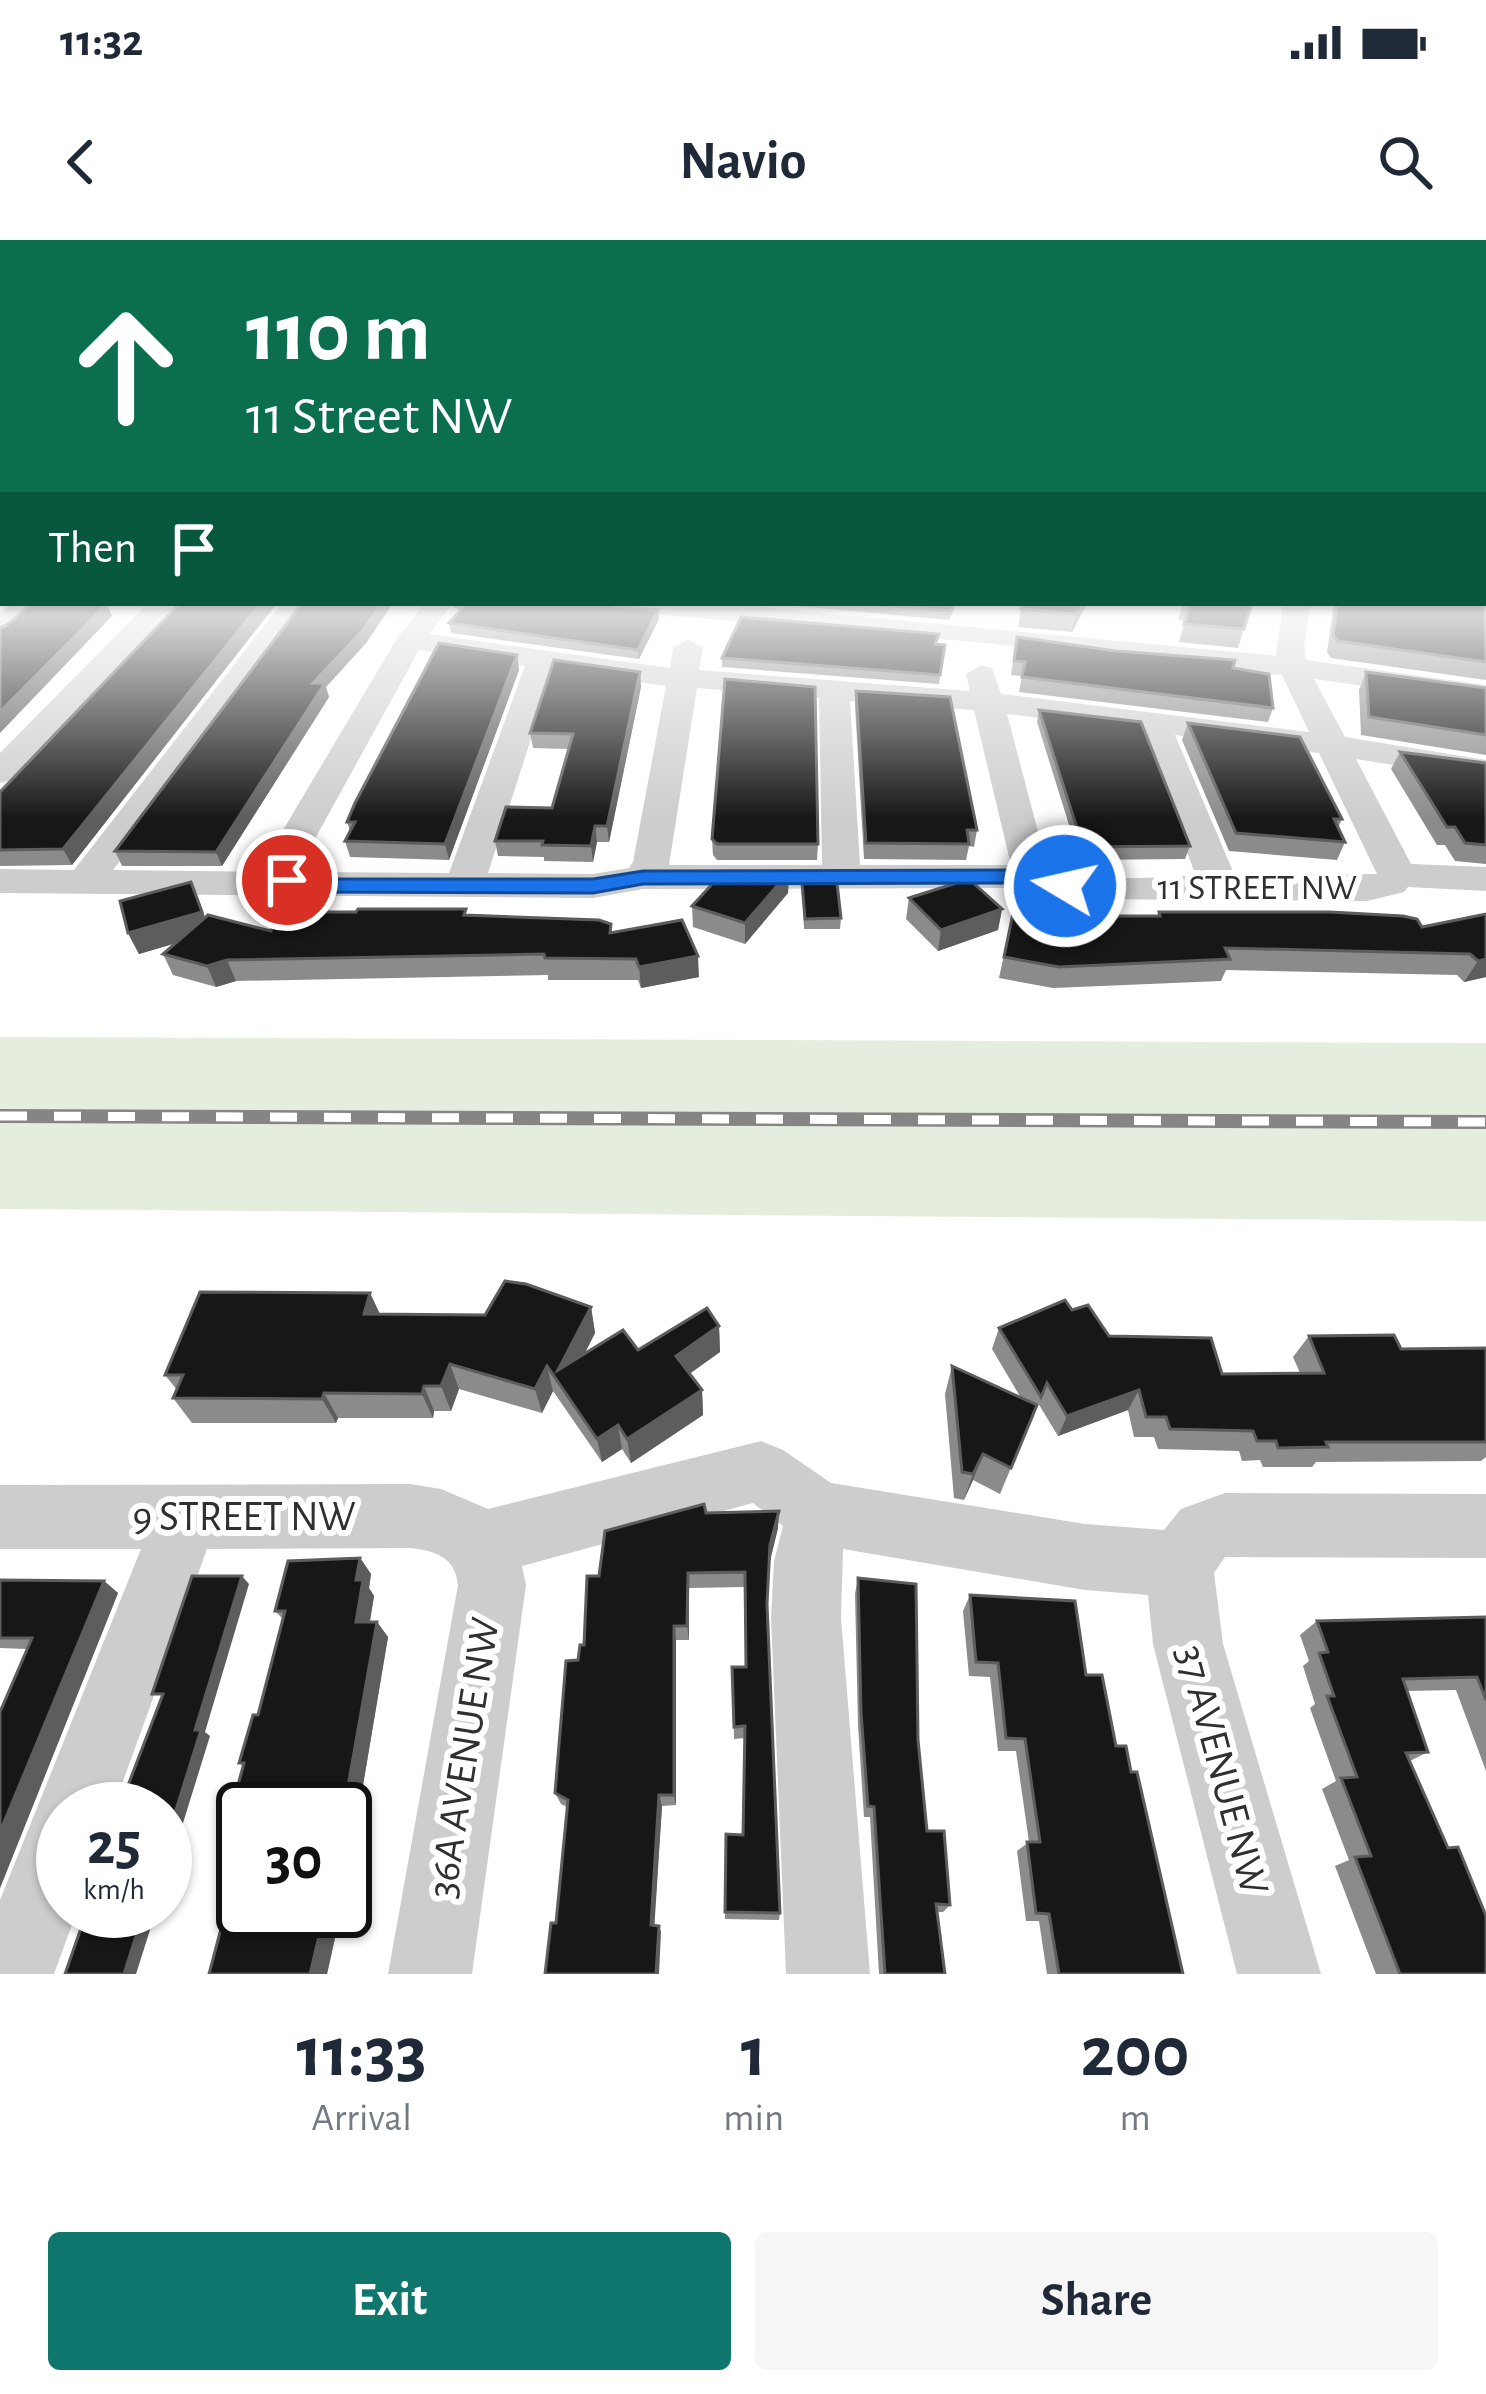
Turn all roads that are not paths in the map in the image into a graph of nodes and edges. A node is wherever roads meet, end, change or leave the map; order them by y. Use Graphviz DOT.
graph roads {
  1 [pos="111,657"];
  2 [pos="255,657"];
  3 [pos="400,657"];
  4 [pos="528,657"];
  5 [pos="687,657"];
  6 [pos="977,657"];
  7 [pos="1192,657"];
  8 [pos="1291,657"];
  9 [pos="542,659"];
  10 [pos="1293,668"];
  11 [pos="684,676"];
  12 [pos="834,689"];
  13 [pos="1486,694"];
  14 [pos="988,702"];
  15 [pos="1154,723"];
  16 [pos="1334,746"];
  17 [pos="1486,770"];
  18 [pos="0,773"];
  19 [pos="1397,875"];
  20 [pos="842,877"];
  21 [pos="643,878"];
  22 [pos="1039,878"];
  23 [pos="1486,879"];
  24 [pos="287,880"];
  25 [pos="0,881"];
  26 [pos="85,882"];
  27 [pos="464,886"];
  28 [pos="1220,888"];
  29 [pos="818,1513"];
  30 [pos="0,1517"];
  31 [pos="186,1518"];
  32 [pos="1485,1528"];
  33 [pos="481,1544"];
  34 [pos="1179,1564"];
  35 [pos="85,1782"];
  36 [pos="36,1911"];
  37 [pos="12,1974"];
  38 [pos="430,1974"];
  39 [pos="828,1974"];
  40 [pos="1279,1974"];
  1 -- 18 [label="street"];
  2 -- 26 [label="street"];
  3 -- 24 [label="street"];
  4 -- 9 [label="street"];
  5 -- 11 [label="street"];
  6 -- 14 [label="street"];
  7 -- 10 [label="street"];
  8 -- 10 [label="street"];
  9 -- 11 [label="street"];
  9 -- 27 [label="street"];
  10 -- 13 [label="street"];
  10 -- 16 [label="street"];
  11 -- 12 [label="street"];
  11 -- 21 [label="street"];
  12 -- 14 [label="street"];
  12 -- 20 [label="street"];
  14 -- 15 [label="street"];
  14 -- 22 [label="street"];
  15 -- 16 [label="street"];
  15 -- 28 [label="street"];
  16 -- 17 [label="street"];
  16 -- 19 [label="street"];
  19 -- 23 [label="street, 11 STREET NW"];
  19 -- 28 [label="street, 11 STREET NW"];
  20 -- 21 [label="street, 11 STREET NW"];
  20 -- 22 [label="street, 11 STREET NW"];
  21 -- 27 [label="street"];
  22 -- 28 [label="street, 11 STREET NW"];
  24 -- 26 [label="street"];
  24 -- 27 [label="street"];
  25 -- 26 [label="street"];
  29 -- 33 [label="street"];
  29 -- 34 [label="street"];
  29 -- 39 [label="street"];
  30 -- 31 [label="street, 9 STREET NW"];
  31 -- 33 [label="street, 9 STREET NW"];
  31 -- 35 [label="street"];
  32 -- 34 [label="street"];
  33 -- 38 [label="street, 36A AVENUE NW"];
  34 -- 40 [label="street, 37 AVENUE NW"];
  36 -- 37 [label="street"];
}
